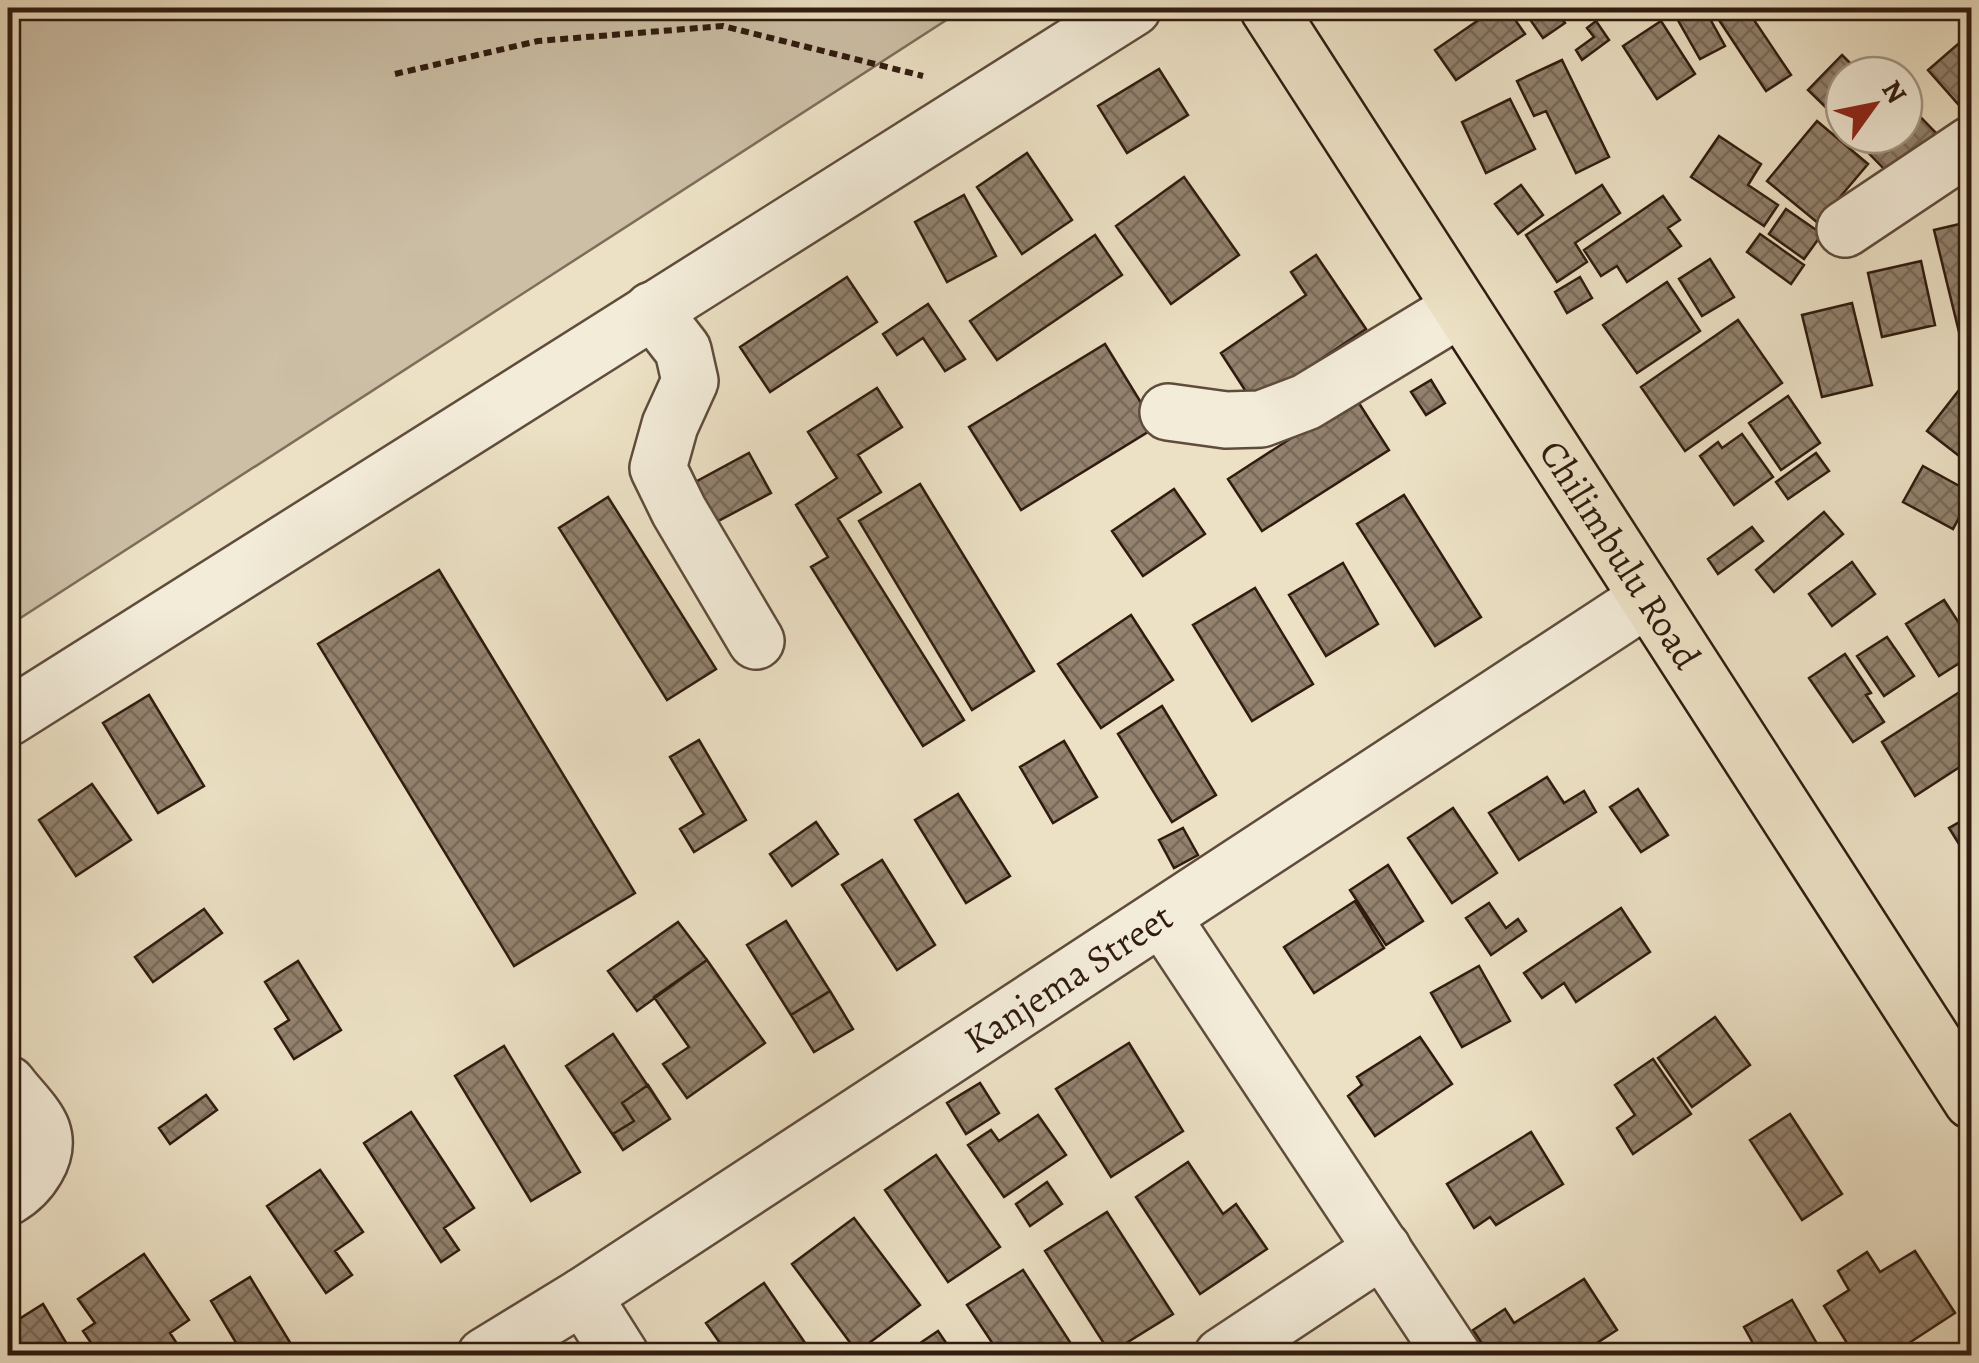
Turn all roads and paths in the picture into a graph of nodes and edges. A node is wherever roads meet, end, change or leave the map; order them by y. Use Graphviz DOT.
graph roads {
  1 [pos="1133,8"];
  2 [pos="1268,8"];
  3 [pos="396,74"];
  4 [pos="997,94"];
  5 [pos="1972,144"];
  6 [pos="1845,228"];
  7 [pos="1461,308"];
  8 [pos="652,310"];
  9 [pos="1168,412"];
  10 [pos="1648,598"];
  11 [pos="756,640"];
  12 [pos="8,718"];
  13 [pos="1162,917"];
  14 [pos="8,1084"];
  15 [pos="1972,1101"];
  16 [pos="8,1197"];
  17 [pos="1383,1249"];
  18 [pos="583,1296"];
  19 [pos="484,1356"];
  20 [pos="621,1356"];
  21 [pos="1222,1356"];
  22 [pos="1453,1356"];
  1 -- 4 [label="street"];
  2 -- 7 [label="main road, Chilimbulu Road"];
  3 -- 4 [label="path"];
  4 -- 8 [label="street"];
  5 -- 6 [label="street"];
  7 -- 9 [label="street"];
  7 -- 10 [label="main road, Chilimbulu Road"];
  8 -- 11 [label="street"];
  8 -- 12 [label="street"];
  10 -- 13 [label="street, Kanjema Street"];
  10 -- 15 [label="main road, Chilimbulu Road"];
  13 -- 17 [label="street"];
  13 -- 18 [label="street, Kanjema Street"];
  14 -- 16 [label="street"];
  17 -- 21 [label="street"];
  17 -- 22 [label="street"];
  18 -- 19 [label="street, Kanjema Street"];
  18 -- 20 [label="street"];
}
